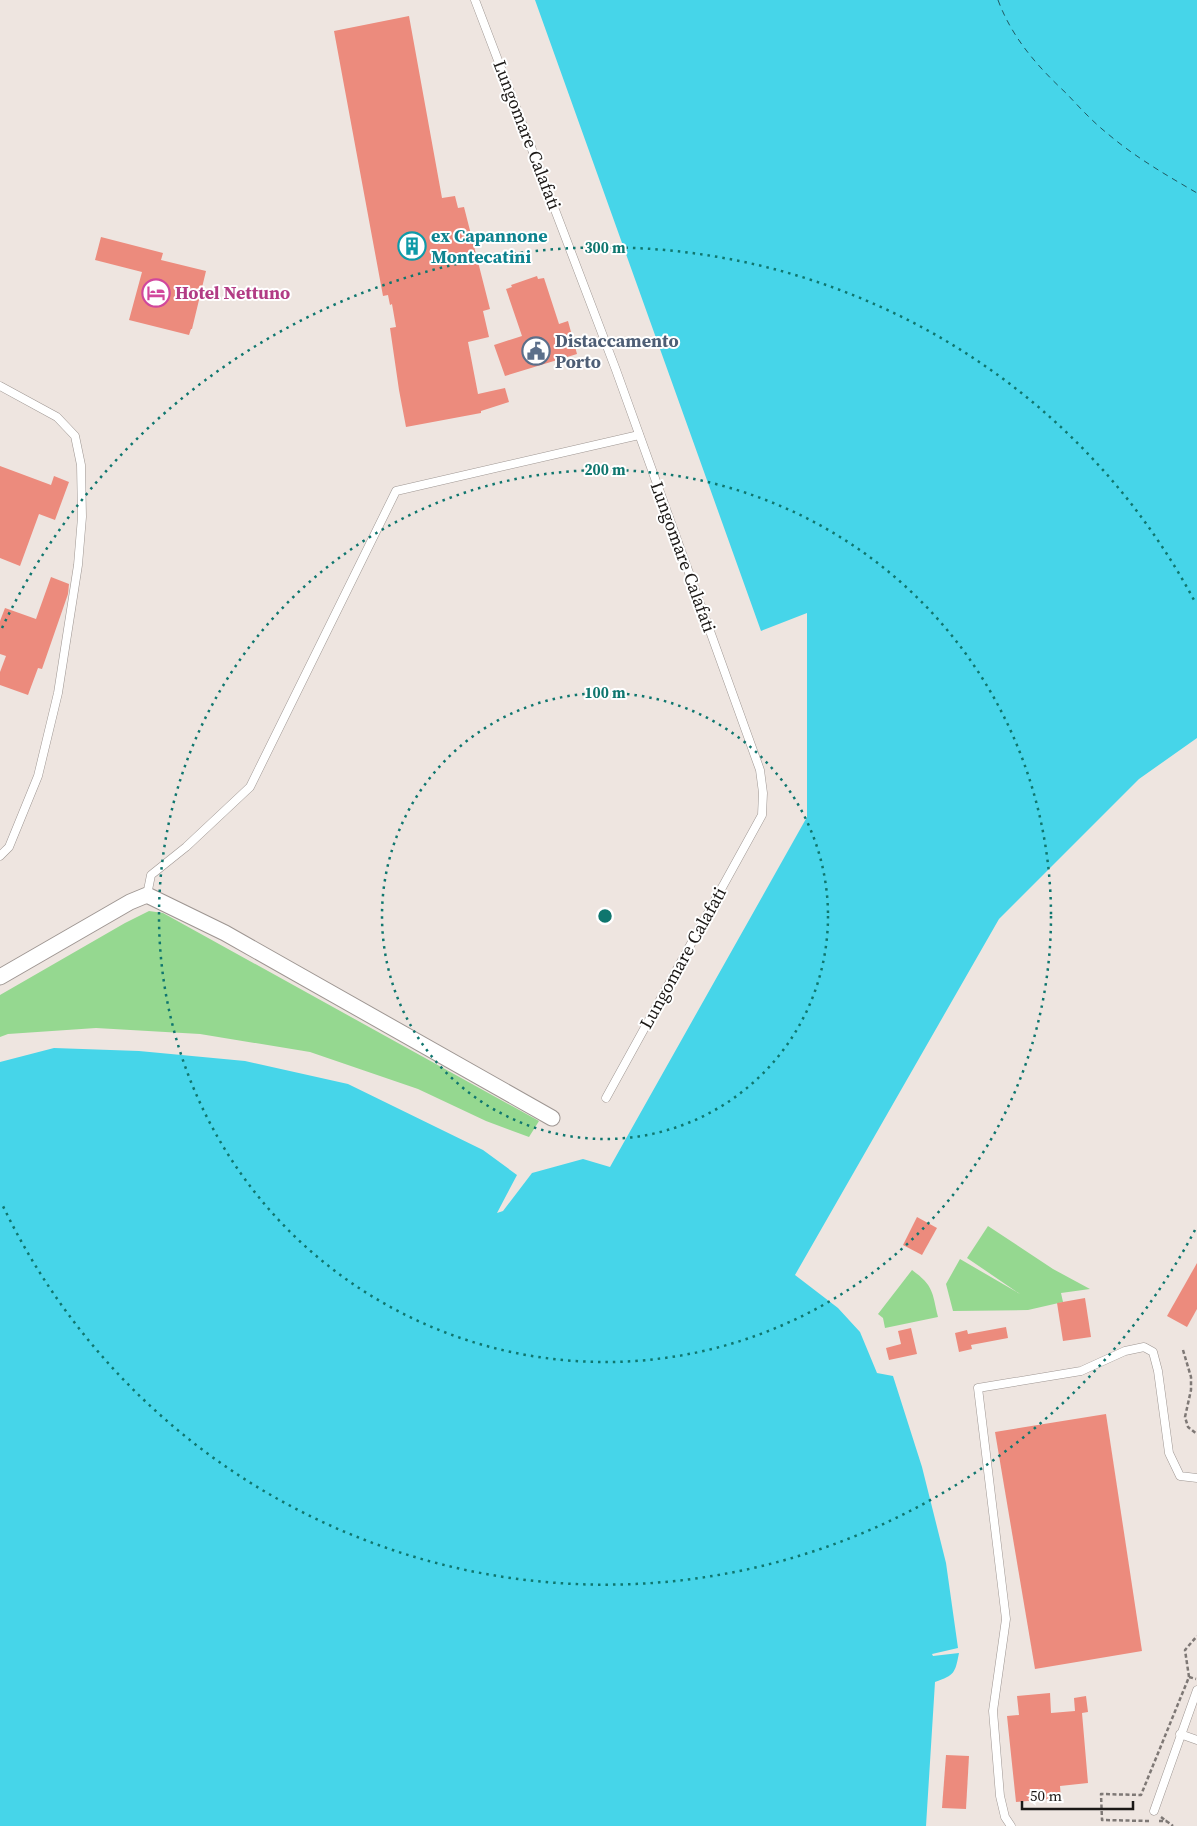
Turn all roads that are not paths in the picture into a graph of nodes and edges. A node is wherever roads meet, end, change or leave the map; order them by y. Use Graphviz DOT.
graph roads {
  1 [pos="475,0"];
  2 [pos="0,386"];
  3 [pos="639,435"];
  4 [pos="0,856"];
  5 [pos="147,895"];
  6 [pos="0,977"];
  7 [pos="606,1098"];
  8 [pos="552,1118"];
  9 [pos="1197,1478"];
  10 [pos="1197,1690"];
  11 [pos="1180,1734"];
  12 [pos="1197,1740"];
  13 [pos="1154,1811"];
  14 [pos="1011,1826"];
  1 -- 3 [label="lane, Lungomare Calafati"];
  2 -- 4 [label="lane"];
  3 -- 5 [label="lane"];
  3 -- 7 [label="lane, Lungomare Calafati"];
  5 -- 6 [label="street"];
  5 -- 8 [label="street"];
  9 -- 14 [label="lane"];
  10 -- 11 [label="lane"];
  11 -- 12 [label="lane"];
  11 -- 13 [label="lane"];
}
